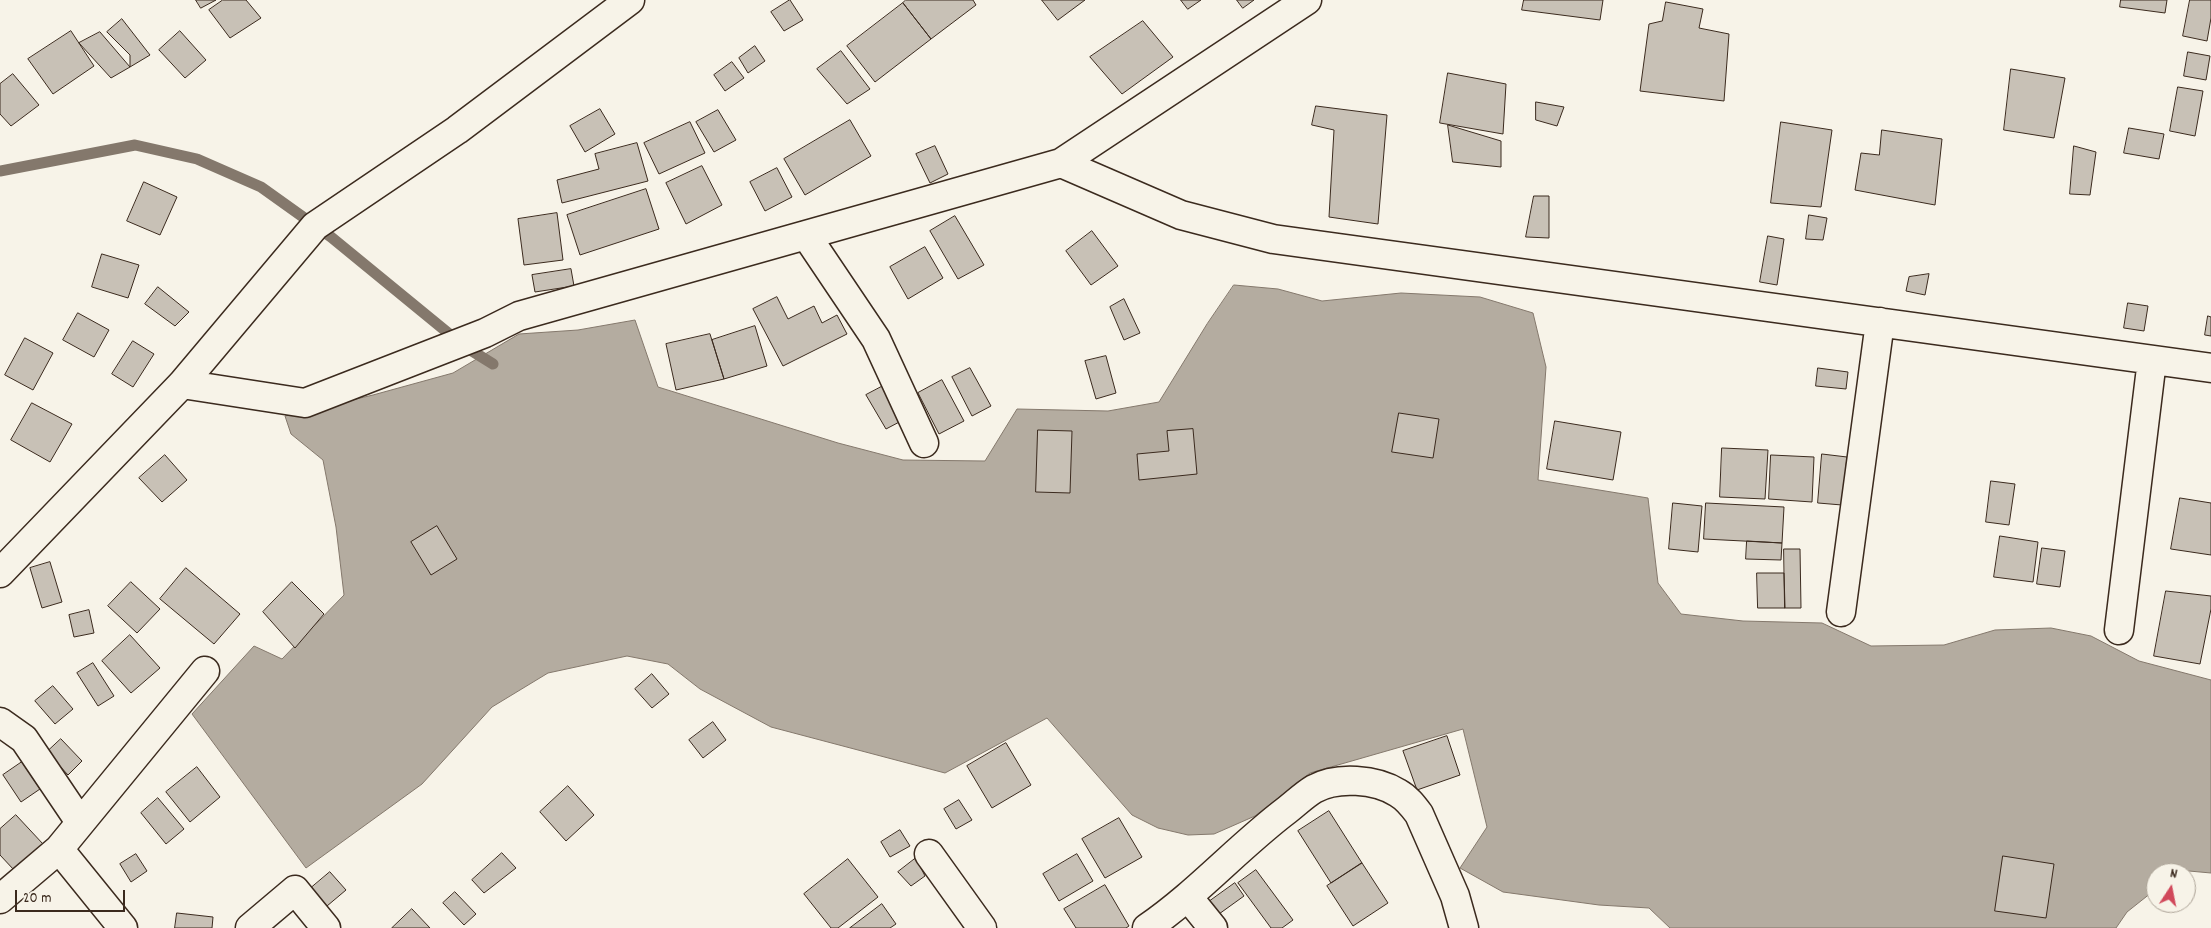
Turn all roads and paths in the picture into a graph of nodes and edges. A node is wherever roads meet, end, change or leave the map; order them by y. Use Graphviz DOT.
graph roads {
  1 [pos="630,0"];
  2 [pos="1307,0"];
  3 [pos="1062,162"];
  4 [pos="806,235"];
  5 [pos="1880,322"];
  6 [pos="2152,360"];
  7 [pos="2211,368"];
  8 [pos="182,384"];
  9 [pos="924,443"];
  10 [pos="0,574"];
  11 [pos="1841,612"];
  12 [pos="2119,630"];
  13 [pos="205,671"];
  14 [pos="0,722"];
  15 [pos="80,822"];
  16 [pos="59,849"];
  17 [pos="930,854"];
  18 [pos="1188,896"];
  19 [pos="0,899"];
  20 [pos="122,928"];
  21 [pos="250,928"];
  22 [pos="326,928"];
  23 [pos="982,928"];
  24 [pos="1147,928"];
  25 [pos="1213,928"];
  26 [pos="1464,928"];
  1 -- 8 [label="street"];
  2 -- 3 [label="street"];
  3 -- 4 [label="street"];
  3 -- 5 [label="street"];
  4 -- 8 [label="street"];
  4 -- 9 [label="street"];
  5 -- 6 [label="street"];
  5 -- 11 [label="street"];
  6 -- 7 [label="street"];
  6 -- 12 [label="street"];
  8 -- 10 [label="street"];
  13 -- 15 [label="street"];
  14 -- 15 [label="street"];
  15 -- 16 [label="street"];
  16 -- 19 [label="street"];
  16 -- 20 [label="street"];
  17 -- 23 [label="street"];
  18 -- 24 [label="street"];
  18 -- 25 [label="street"];
  18 -- 26 [label="street"];
  21 -- 22 [label="street"];
}
